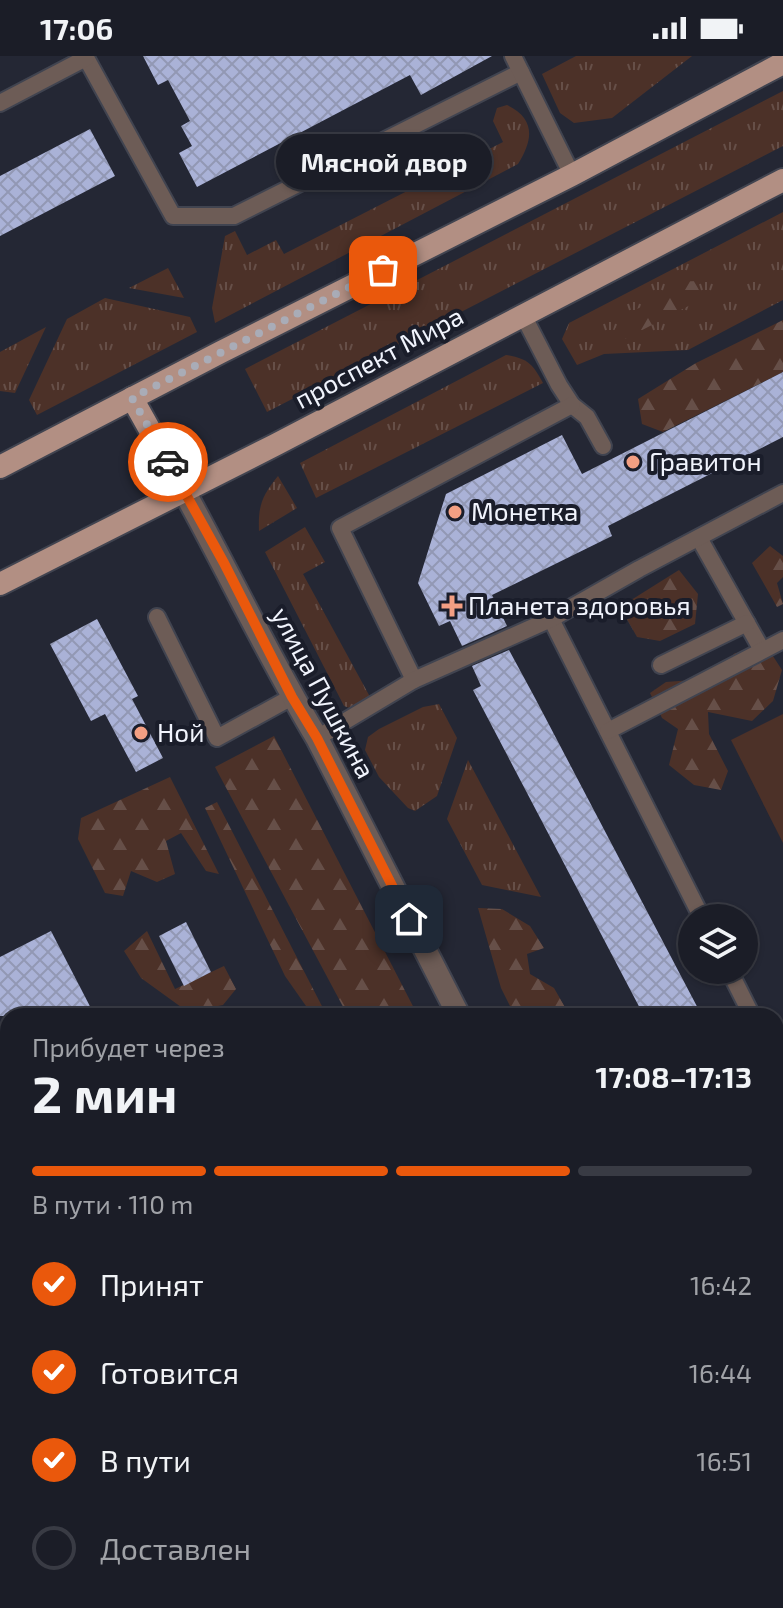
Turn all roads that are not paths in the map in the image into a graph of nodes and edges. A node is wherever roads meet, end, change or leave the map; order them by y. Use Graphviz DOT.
graph roads {
  1 [pos="513,56"];
  2 [pos="86,57"];
  3 [pos="783,63"];
  4 [pos="521,72"];
  5 [pos="0,103"];
  6 [pos="572,175"];
  7 [pos="783,180"];
  8 [pos="523,315"];
  9 [pos="132,398"];
  10 [pos="572,405"];
  11 [pos="603,446"];
  12 [pos="0,467"];
  13 [pos="184,491"];
  14 [pos="783,493"];
  15 [pos="699,538"];
  16 [pos="0,584"];
  17 [pos="157,617"];
  18 [pos="551,619"];
  19 [pos="747,623"];
  20 [pos="783,640"];
  21 [pos="762,650"];
  22 [pos="661,665"];
  23 [pos="414,680"];
  24 [pos="292,697"];
  25 [pos="608,731"];
  26 [pos="317,738"];
  27 [pos="695,904"];
  28 [pos="736,984"];
  29 [pos="455,1008"];
  30 [pos="748,1008"];
  1 -- 4 [label="lane"];
  2 -- 4 [label="lane"];
  2 -- 5 [label="lane"];
  3 -- 6 [label="main road"];
  4 -- 6 [label="lane"];
  6 -- 9 [label="main road"];
  7 -- 8 [label="main road, проспект Мира"];
  8 -- 10 [label="lane"];
  8 -- 13 [label="main road, проспект Мира"];
  9 -- 12 [label="main road"];
  9 -- 13 [label="main road, улица Пушкина"];
  10 -- 11 [label="lane"];
  10 -- 23 [label="lane"];
  13 -- 16 [label="main road, проспект Мира"];
  13 -- 24 [label="street, улица Пушкина"];
  14 -- 15 [label="lane"];
  15 -- 18 [label="lane"];
  15 -- 19 [label="lane"];
  17 -- 24 [label="lane"];
  18 -- 23 [label="lane"];
  18 -- 25 [label="lane"];
  19 -- 21 [label="lane"];
  19 -- 22 [label="lane"];
  20 -- 21 [label="lane"];
  21 -- 25 [label="lane"];
  23 -- 26 [label="lane"];
  24 -- 26 [label="street, улица Пушкина"];
  25 -- 27 [label="lane"];
  26 -- 29 [label="street, улица Пушкина"];
  28 -- 30 [label="lane"];
}
